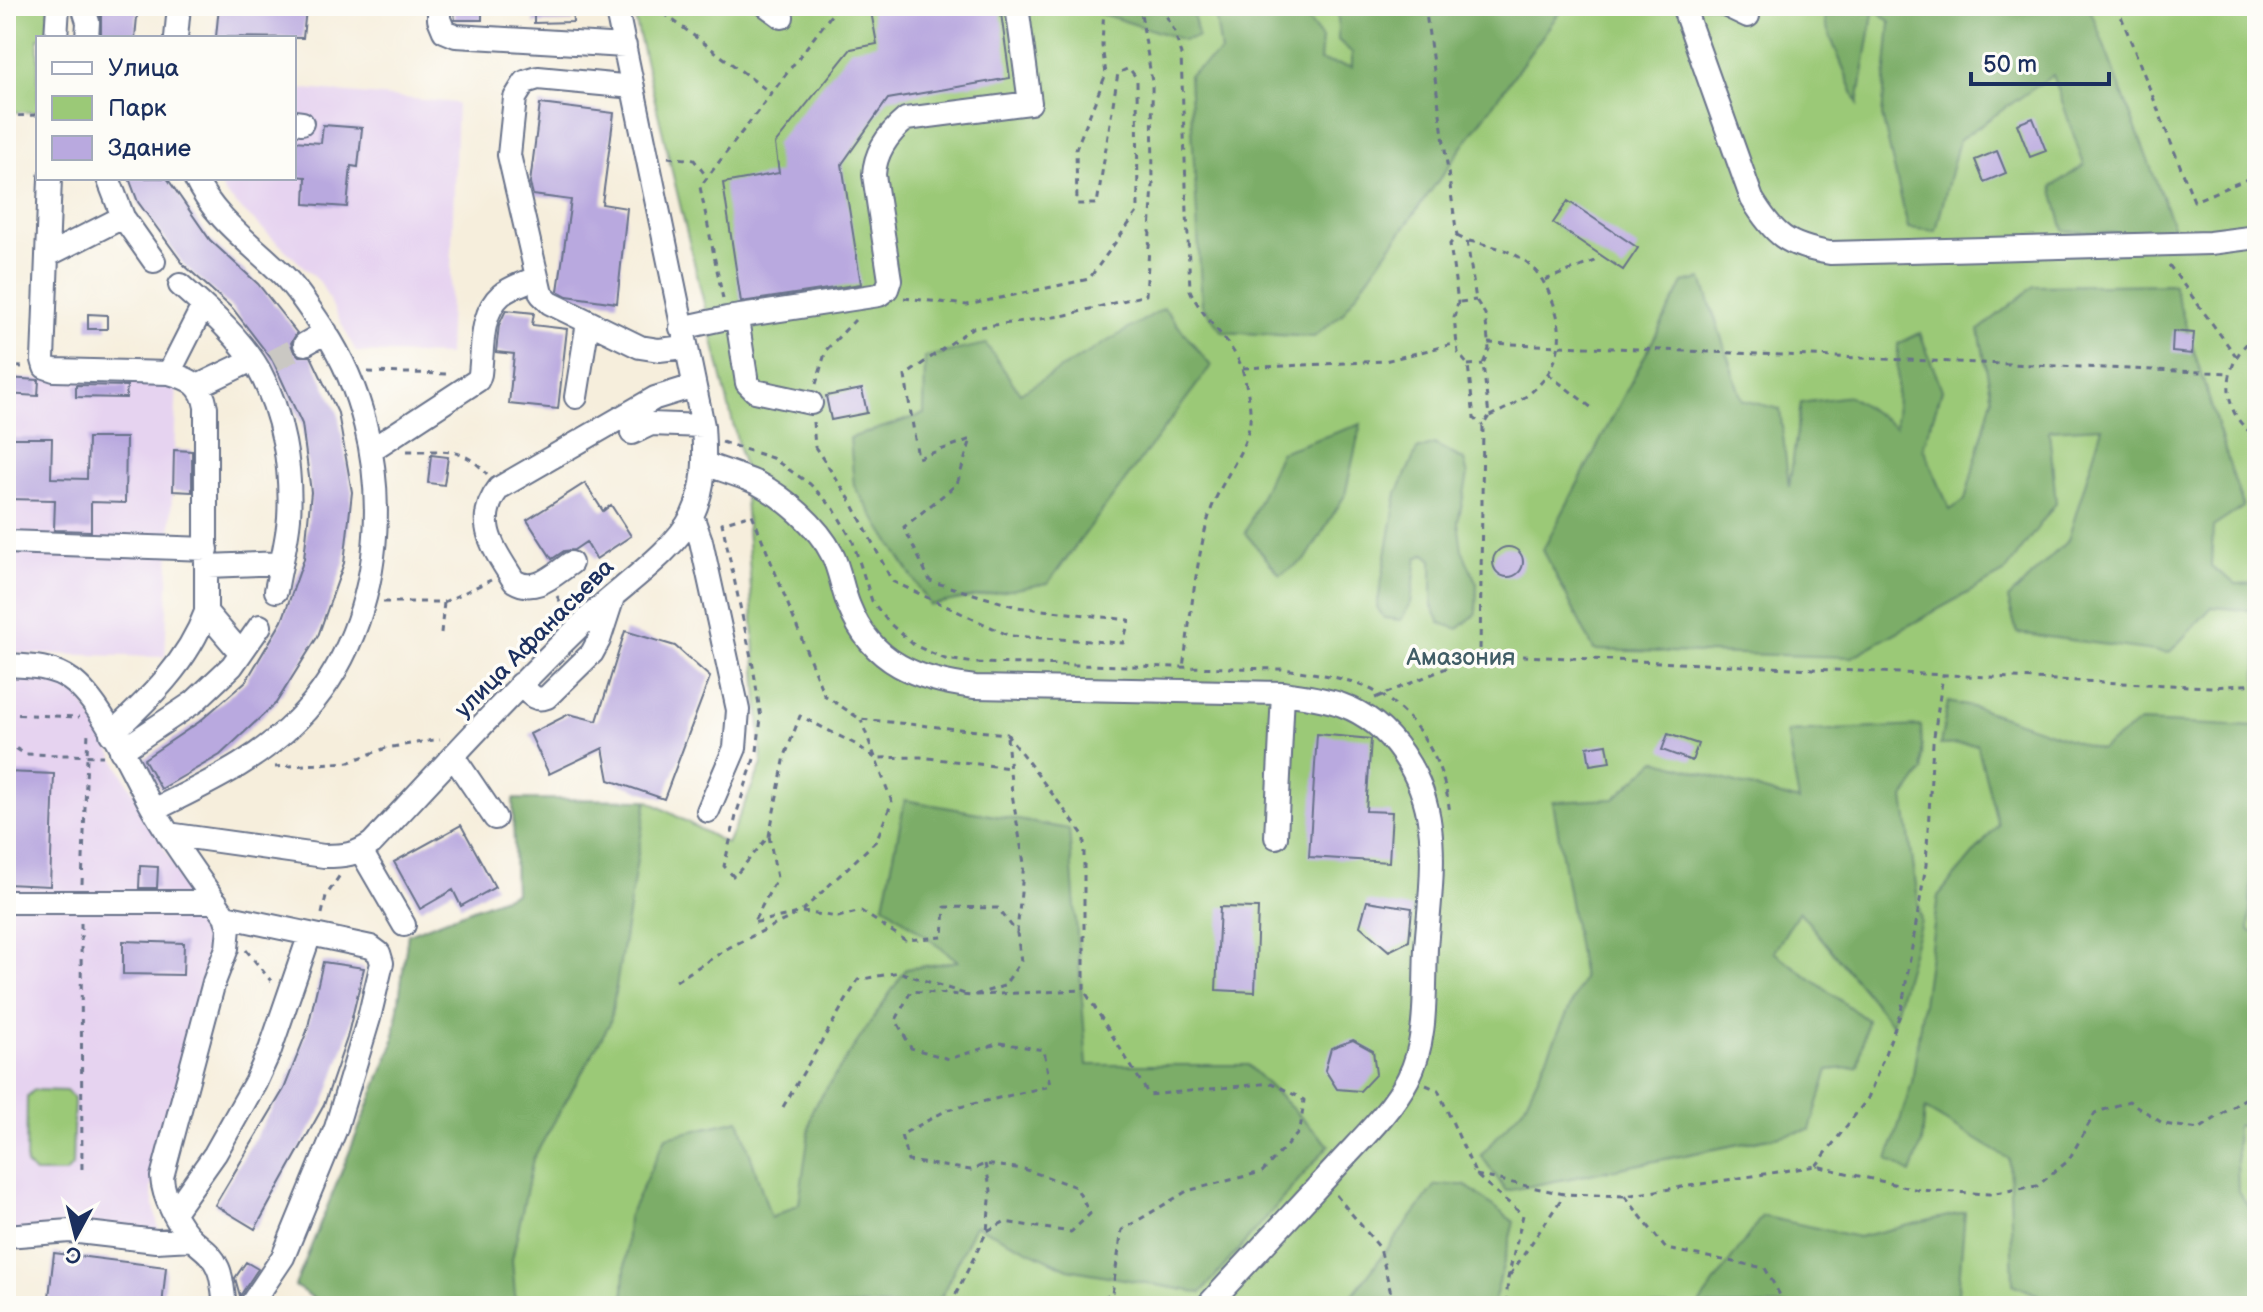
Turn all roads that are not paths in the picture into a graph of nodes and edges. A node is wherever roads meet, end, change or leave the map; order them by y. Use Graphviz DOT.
graph roads {
  1 [pos="58,6"];
  2 [pos="83,6"];
  3 [pos="179,6"];
  4 [pos="439,6"];
  5 [pos="616,6"];
  6 [pos="1017,6"];
  7 [pos="1683,6"];
  8 [pos="56,36"];
  9 [pos="87,36"];
  10 [pos="176,36"];
  11 [pos="625,46"];
  12 [pos="633,87"];
  13 [pos="50,180"];
  14 [pos="109,180"];
  15 [pos="196,180"];
  16 [pos="123,217"];
  17 [pos="2257,237"];
  18 [pos="48,255"];
  19 [pos="154,261"];
  20 [pos="535,278"];
  21 [pos="180,285"];
  22 [pos="203,306"];
  23 [pos="732,318"];
  24 [pos="588,322"];
  25 [pos="326,332"];
  26 [pos="683,337"];
  27 [pos="305,344"];
  28 [pos="261,364"];
  29 [pos="169,373"];
  30 [pos="198,386"];
  31 [pos="694,386"];
  32 [pos="576,397"];
  33 [pos="811,403"];
  34 [pos="703,426"];
  35 [pos="632,433"];
  36 [pos="371,450"];
  37 [pos="705,464"];
  38 [pos="692,516"];
  39 [pos="6,542"];
  40 [pos="207,558"];
  41 [pos="281,563"];
  42 [pos="571,563"];
  43 [pos="276,591"];
  44 [pos="615,592"];
  45 [pos="206,612"];
  46 [pos="260,626"];
  47 [pos="241,653"];
  48 [pos="6,665"];
  49 [pos="520,684"];
  50 [pos="1283,693"];
  51 [pos="116,742"];
  52 [pos="453,756"];
  53 [pos="154,810"];
  54 [pos="708,811"];
  55 [pos="495,818"];
  56 [pos="168,834"];
  57 [pos="1276,837"];
  58 [pos="361,851"];
  59 [pos="6,902"];
  60 [pos="223,916"];
  61 [pos="316,925"];
  62 [pos="404,925"];
  63 [pos="174,1212"];
  64 [pos="6,1236"];
  65 [pos="192,1239"];
  66 [pos="225,1306"];
  67 [pos="250,1306"];
  68 [pos="1207,1306"];
  1 -- 8 [label="street"];
  2 -- 9 [label="street"];
  3 -- 10 [label="street"];
  4 -- 11 [label="street"];
  5 -- 11 [label="street, улица Афанасьева"];
  6 -- 23 [label="street"];
  7 -- 17 [label="street"];
  11 -- 12 [label="street, улица Афанасьева"];
  12 -- 20 [label="street"];
  12 -- 26 [label="street, улица Афанасьева"];
  13 -- 18 [label="street"];
  14 -- 16 [label="street"];
  15 -- 25 [label="street"];
  16 -- 18 [label="street"];
  16 -- 19 [label="street"];
  18 -- 29 [label="street"];
  20 -- 24 [label="street"];
  20 -- 36 [label="street"];
  21 -- 22 [label="street"];
  22 -- 28 [label="street"];
  22 -- 29 [label="street"];
  23 -- 26 [label="street"];
  23 -- 33 [label="street"];
  24 -- 26 [label="street"];
  24 -- 32 [label="street"];
  25 -- 27 [label="street"];
  25 -- 36 [label="street"];
  26 -- 31 [label="street, улица Афанасьева"];
  28 -- 30 [label="street"];
  28 -- 41 [label="street"];
  29 -- 30 [label="street"];
  30 -- 40 [label="street"];
  31 -- 34 [label="street, улица Афанасьева"];
  31 -- 42 [label="street"];
  34 -- 35 [label="street"];
  34 -- 37 [label="street, улица Афанасьева"];
  36 -- 53 [label="street"];
  37 -- 38 [label="street, улица Афанасьева"];
  37 -- 50 [label="street"];
  38 -- 44 [label="street, улица Афанасьева"];
  38 -- 54 [label="street"];
  39 -- 40 [label="street"];
  40 -- 41 [label="street"];
  40 -- 45 [label="street"];
  41 -- 43 [label="street"];
  44 -- 49 [label="street, улица Афанасьева"];
  44 -- 49 [label="street"];
  45 -- 47 [label="street"];
  45 -- 51 [label="street"];
  46 -- 47 [label="street"];
  47 -- 51 [label="street"];
  48 -- 51 [label="street"];
  49 -- 52 [label="street, улица Афанасьева"];
  50 -- 57 [label="street"];
  50 -- 68 [label="street"];
  51 -- 53 [label="street"];
  52 -- 55 [label="street"];
  52 -- 58 [label="street, улица Афанасьева"];
  53 -- 56 [label="street"];
  56 -- 58 [label="street"];
  56 -- 60 [label="street"];
  58 -- 62 [label="street"];
  59 -- 60 [label="street"];
  60 -- 61 [label="street"];
  60 -- 63 [label="street"];
  61 -- 63 [label="street"];
  61 -- 67 [label="street"];
  63 -- 65 [label="street"];
  64 -- 65 [label="street"];
  65 -- 66 [label="street"];
}
